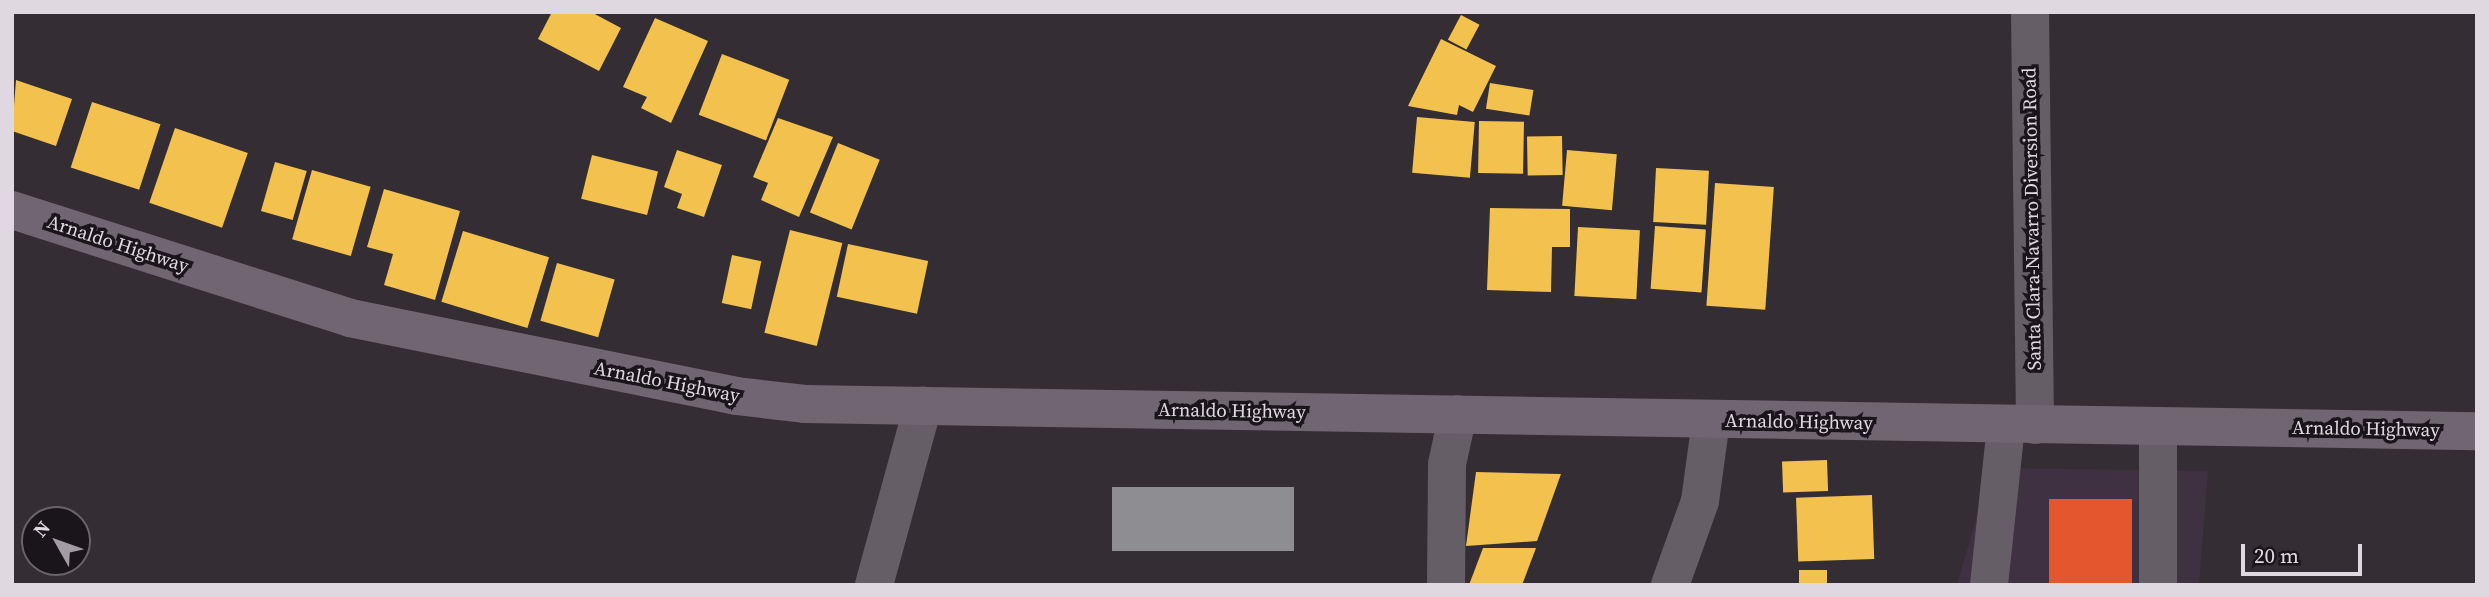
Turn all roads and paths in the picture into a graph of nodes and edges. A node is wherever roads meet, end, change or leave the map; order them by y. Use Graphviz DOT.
graph roads {
  1 [pos="2029,12"];
  2 [pos="12,210"];
  3 [pos="923,406"];
  4 [pos="1458,414"];
  5 [pos="1711,421"];
  6 [pos="2020,425"];
  7 [pos="2158,426"];
  8 [pos="2477,431"];
  9 [pos="874,585"];
  10 [pos="1446,585"];
  11 [pos="1670,585"];
  12 [pos="1989,585"];
  13 [pos="2158,585"];
  1 -- 6 [label="street, Santa Clara-Navarro Diversion Road"];
  2 -- 3 [label="main road, Arnaldo Highway"];
  3 -- 4 [label="main road, Arnaldo Highway"];
  3 -- 9 [label="street"];
  4 -- 5 [label="main road, Arnaldo Highway"];
  4 -- 10 [label="street"];
  5 -- 6 [label="main road, Arnaldo Highway"];
  5 -- 11 [label="street"];
  6 -- 7 [label="main road, Arnaldo Highway"];
  6 -- 12 [label="street, Santa Clara-Navarro Diversion Road"];
  7 -- 8 [label="main road, Arnaldo Highway"];
  7 -- 13 [label="street"];
}
